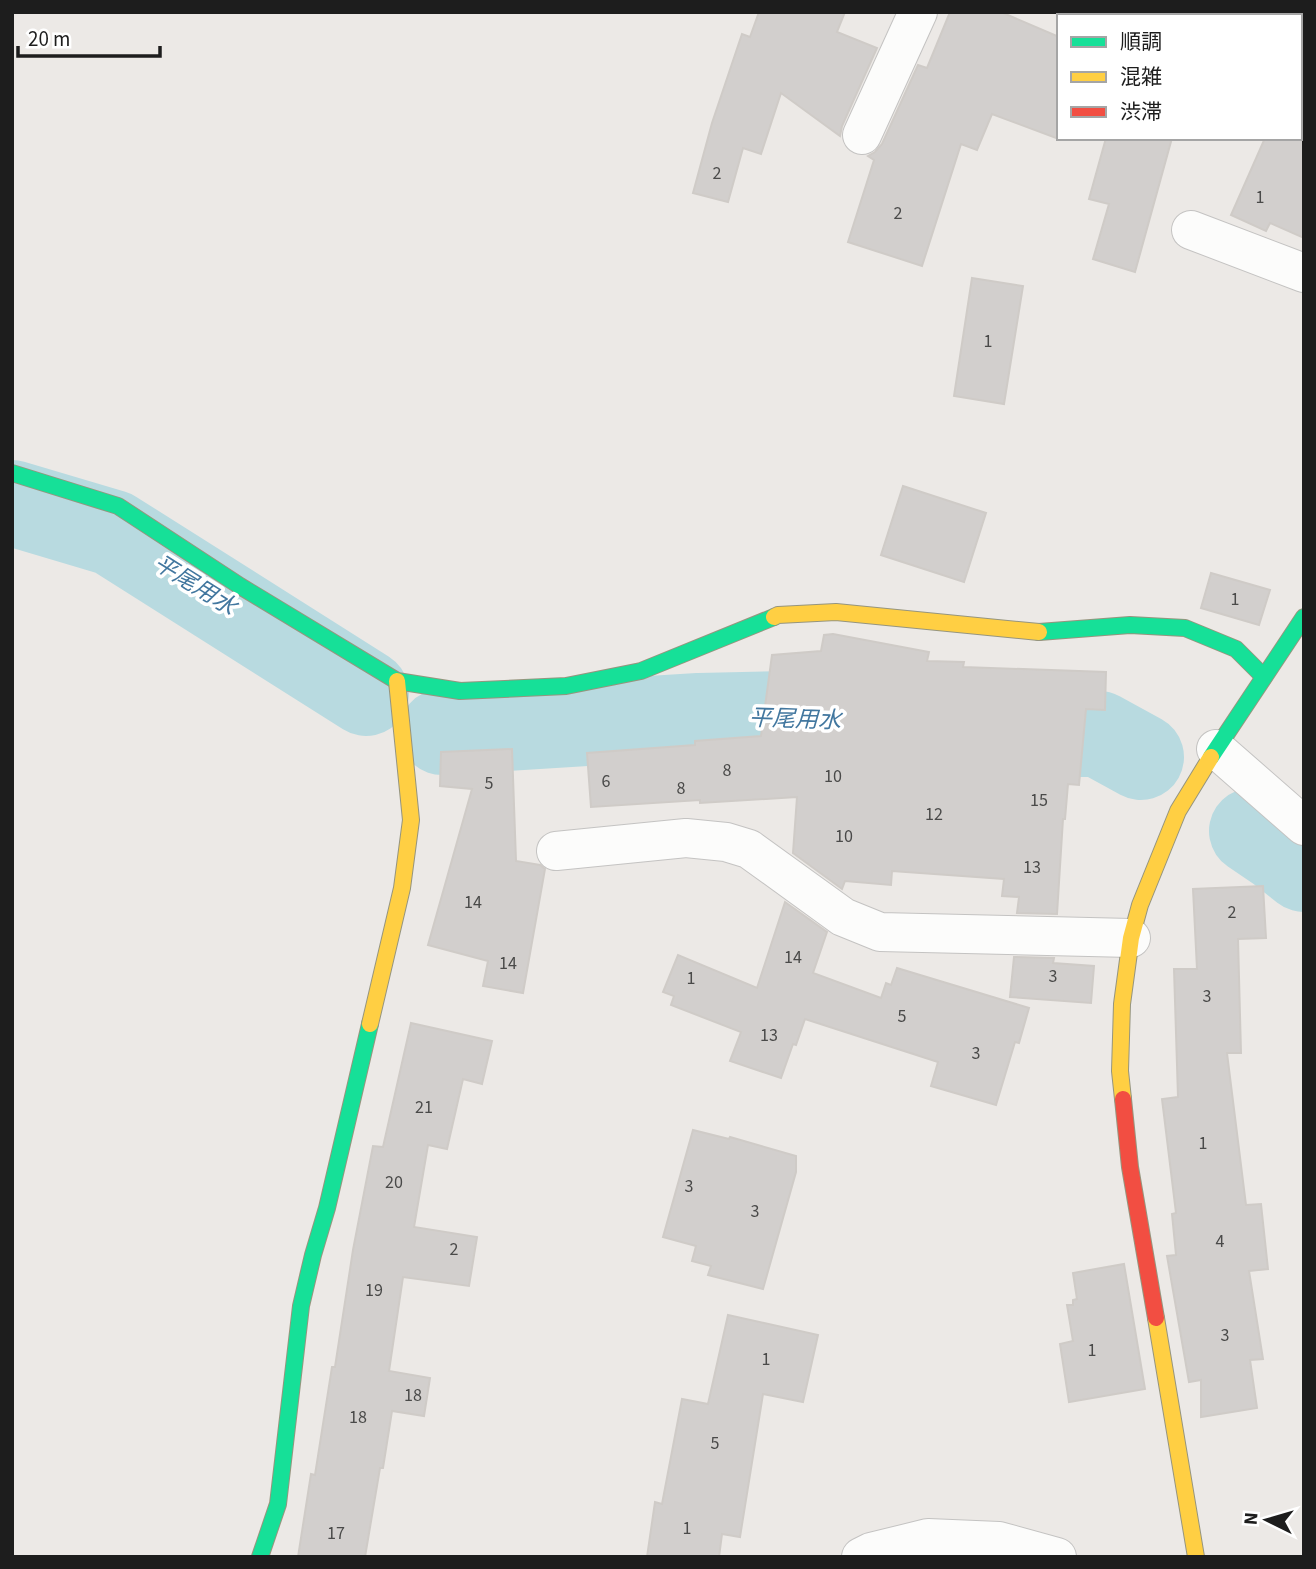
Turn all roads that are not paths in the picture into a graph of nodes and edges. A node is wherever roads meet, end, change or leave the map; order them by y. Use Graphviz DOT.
graph roads {
  1 [pos="918,12"];
  2 [pos="862,135"];
  3 [pos="1191,230"];
  4 [pos="1304,273"];
  5 [pos="12,473"];
  6 [pos="1304,617"];
  7 [pos="1264,677"];
  8 [pos="397,681"];
  9 [pos="1216,749"];
  10 [pos="1304,826"];
  11 [pos="556,851"];
  12 [pos="1131,938"];
  13 [pos="260,1557"];
  14 [pos="861,1557"];
  15 [pos="1057,1557"];
  16 [pos="1196,1557"];
  1 -- 2 [label="street"];
  3 -- 4 [label="street"];
  5 -- 8 [label="street"];
  6 -- 7 [label="street"];
  7 -- 8 [label="street"];
  7 -- 9 [label="street"];
  8 -- 13 [label="street"];
  9 -- 10 [label="street"];
  9 -- 12 [label="street"];
  11 -- 12 [label="street"];
  12 -- 16 [label="street"];
  14 -- 15 [label="street"];
}
